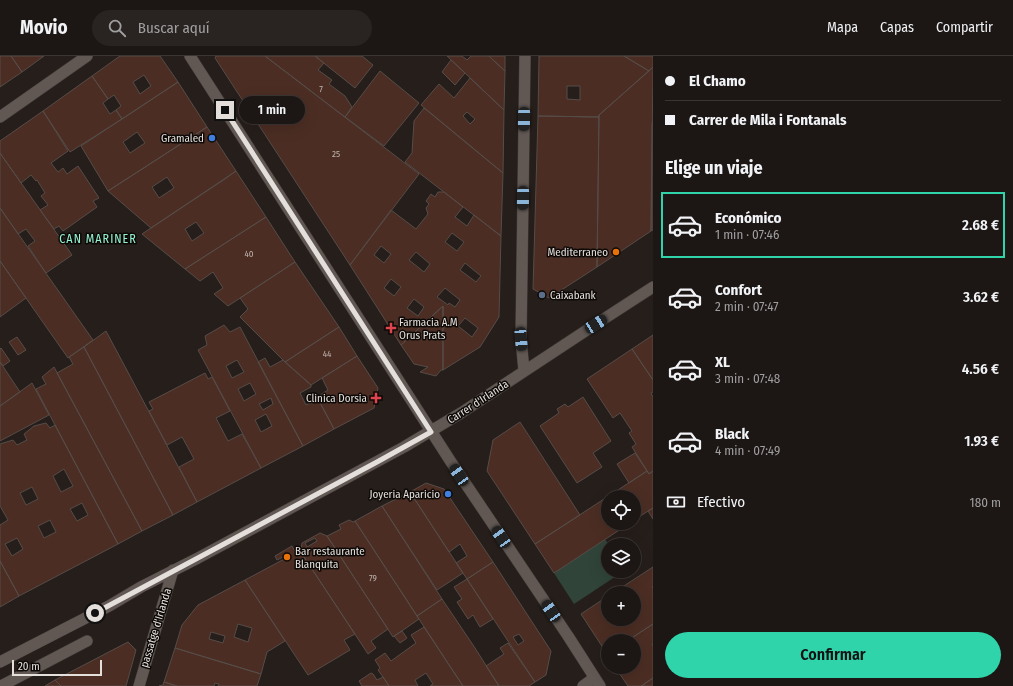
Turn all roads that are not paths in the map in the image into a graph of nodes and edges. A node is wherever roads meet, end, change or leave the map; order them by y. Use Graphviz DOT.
graph roads {
  1 [pos="87,56"];
  2 [pos="190,56"];
  3 [pos="525,56"];
  4 [pos="0,117"];
  5 [pos="653,287"];
  6 [pos="524,371"];
  7 [pos="431,432"];
  8 [pos="173,570"];
  9 [pos="87,641"];
  10 [pos="0,662"];
  11 [pos="597,682"];
  12 [pos="1,686"];
  13 [pos="139,686"];
  14 [pos="582,686"];
  1 -- 4 [label="street"];
  2 -- 7 [label="street"];
  3 -- 6 [label="street"];
  5 -- 6 [label="street, Carrer d'Irlanda"];
  6 -- 7 [label="street, Carrer d'Irlanda"];
  7 -- 8 [label="street, Carrer d'Irlanda"];
  7 -- 11 [label="street"];
  8 -- 10 [label="street, Carrer d'Irlanda"];
  8 -- 13 [label="street, passatge d'Irlanda"];
  9 -- 12 [label="street"];
  11 -- 14 [label="street"];
}
